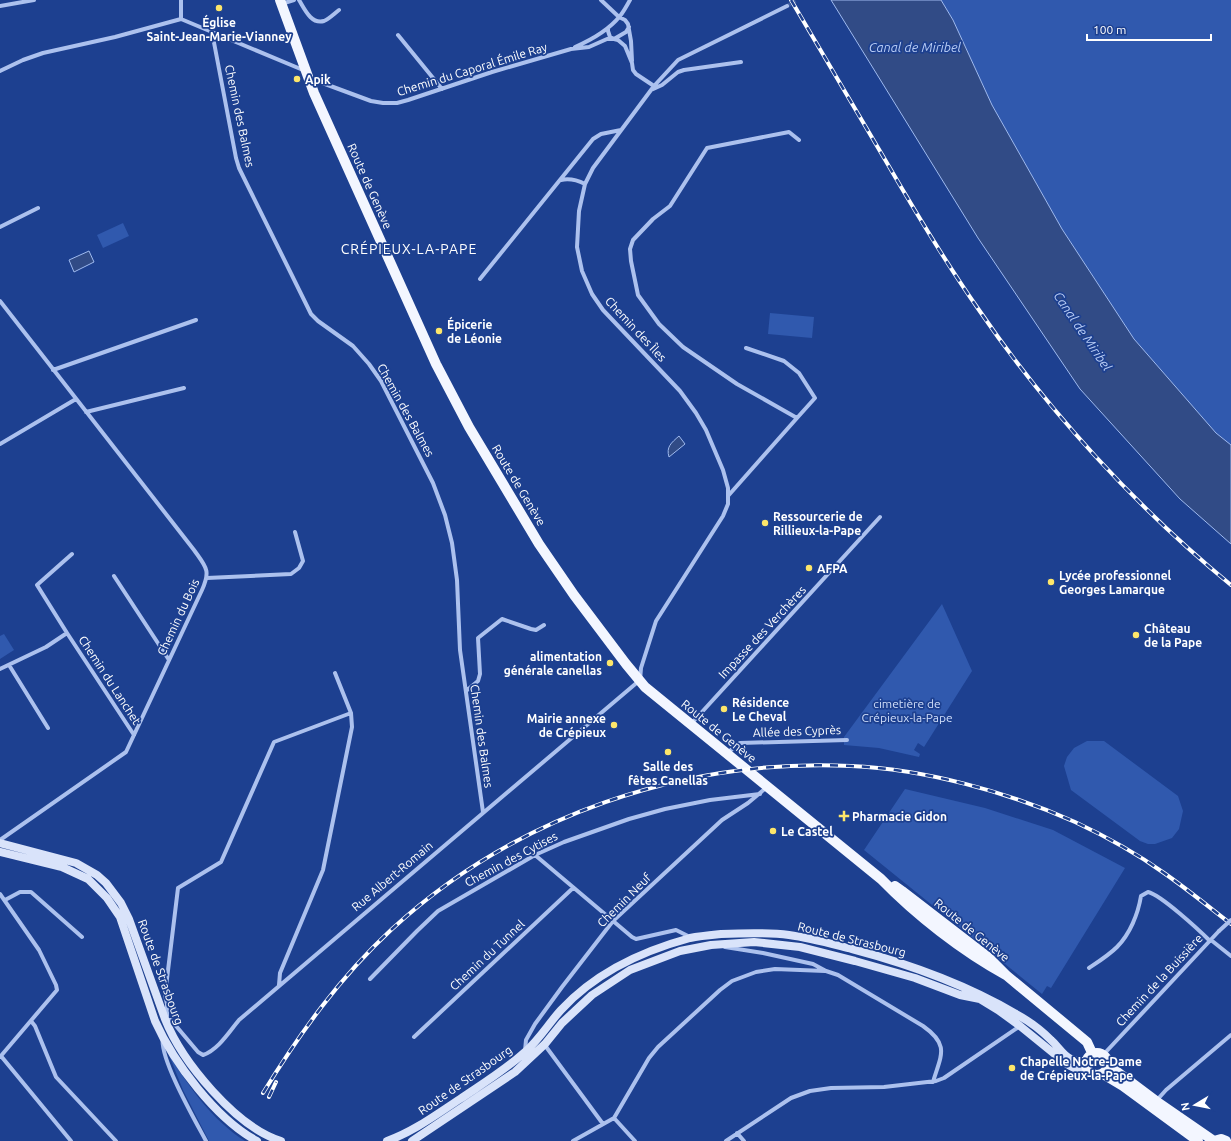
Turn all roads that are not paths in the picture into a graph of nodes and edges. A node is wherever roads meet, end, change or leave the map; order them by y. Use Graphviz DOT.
graph roads {
  1 [pos="34,0"];
  2 [pos="181,0"];
  3 [pos="294,0"];
  4 [pos="299,0"];
  5 [pos="601,0"];
  6 [pos="630,0"];
  7 [pos="281,2"];
  8 [pos="0,6"];
  9 [pos="787,6"];
  10 [pos="339,10"];
  11 [pos="619,17"];
  12 [pos="181,19"];
  13 [pos="629,26"];
  14 [pos="608,28"];
  15 [pos="212,32"];
  16 [pos="398,35"];
  17 [pos="614,38"];
  18 [pos="571,49"];
  19 [pos="741,62"];
  20 [pos="632,63"];
  21 [pos="0,71"];
  22 [pos="308,76"];
  23 [pos="654,86"];
  24 [pos="442,89"];
  25 [pos="651,90"];
  26 [pos="621,130"];
  27 [pos="799,140"];
  28 [pos="560,180"];
  29 [pos="585,184"];
  30 [pos="38,208"];
  31 [pos="0,227"];
  32 [pos="480,279"];
  33 [pos="0,301"];
  34 [pos="196,320"];
  35 [pos="746,348"];
  36 [pos="53,370"];
  37 [pos="184,388"];
  38 [pos="76,399"];
  39 [pos="86,412"];
  40 [pos="797,418"];
  41 [pos="0,444"];
  42 [pos="728,496"];
  43 [pos="880,517"];
  44 [pos="295,532"];
  45 [pos="72,554"];
  46 [pos="114,576"];
  47 [pos="207,578"];
  48 [pos="544,625"];
  49 [pos="67,633"];
  50 [pos="169,660"];
  51 [pos="9,665"];
  52 [pos="0,669"];
  53 [pos="335,673"];
  54 [pos="640,680"];
  55 [pos="466,691"];
  56 [pos="351,713"];
  57 [pos="691,724"];
  58 [pos="48,728"];
  59 [pos="134,735"];
  60 [pos="848,740"];
  61 [pos="727,754"];
  62 [pos="764,791"];
  63 [pos="483,812"];
  64 [pos="0,841"];
  65 [pos="0,852"];
  66 [pos="535,855"];
  67 [pos="573,888"];
  68 [pos="0,894"];
  69 [pos="5,900"];
  70 [pos="1231,920"];
  71 [pos="613,921"];
  72 [pos="82,937"];
  73 [pos="692,938"];
  74 [pos="1210,940"];
  75 [pos="712,945"];
  76 [pos="1231,956"];
  77 [pos="1089,968"];
  78 [pos="826,971"];
  79 [pos="370,980"];
  80 [pos="279,986"];
  81 [pos="166,1019"];
  82 [pos="31,1021"];
  83 [pos="155,1021"];
  84 [pos="1023,1022"];
  85 [pos="1231,1035"];
  86 [pos="163,1037"];
  87 [pos="414,1037"];
  88 [pos="540,1037"];
  89 [pos="545,1044"];
  90 [pos="525,1052"];
  91 [pos="1,1056"];
  92 [pos="1093,1060"];
  93 [pos="1106,1070"];
  94 [pos="933,1082"];
  95 [pos="1156,1101"];
  96 [pos="614,1118"];
  97 [pos="603,1124"];
  98 [pos="737,1133"];
  99 [pos="70,1141"];
  100 [pos="116,1141"];
  101 [pos="206,1141"];
  102 [pos="257,1141"];
  103 [pos="282,1141"];
  104 [pos="387,1141"];
  105 [pos="412,1141"];
  106 [pos="573,1141"];
  107 [pos="635,1141"];
  108 [pos="726,1141"];
  109 [pos="744,1141"];
  110 [pos="1198,1141"];
  111 [pos="1214,1141"];
  112 [pos="1226,1141"];
  1 -- 8 [label="street"];
  2 -- 12 [label="street"];
  3 -- 7 [label="street"];
  4 -- 10 [label="street"];
  5 -- 11 [label="street"];
  6 -- 11 [label="street, Chemin du Caporal Émile Ray"];
  7 -- 22 [label="main road, Route de Genève"];
  9 -- 23 [label="street, Chemin des Îles"];
  11 -- 13 [label="street"];
  11 -- 14 [label="street, Chemin du Caporal Émile Ray"];
  12 -- 15 [label="street, Chemin du Caporal Émile Ray"];
  12 -- 21 [label="street"];
  13 -- 17 [label="street"];
  13 -- 20 [label="street"];
  14 -- 17 [label="street"];
  14 -- 18 [label="street, Chemin du Caporal Émile Ray"];
  15 -- 22 [label="street, Chemin du Caporal Émile Ray"];
  15 -- 55 [label="street, Chemin des Balmes"];
  16 -- 24 [label="street"];
  17 -- 18 [label="street, Chemin du Caporal Émile Ray"];
  17 -- 20 [label="street"];
  18 -- 24 [label="street, Chemin du Caporal Émile Ray"];
  19 -- 25 [label="street"];
  20 -- 23 [label="street"];
  22 -- 24 [label="street, Chemin du Caporal Émile Ray"];
  22 -- 54 [label="main road, Route de Genève"];
  23 -- 25 [label="street, Chemin des Îles"];
  25 -- 26 [label="street, Chemin des Îles"];
  26 -- 28 [label="street"];
  26 -- 29 [label="street, Chemin des Îles"];
  27 -- 40 [label="street"];
  28 -- 29 [label="street"];
  28 -- 32 [label="street"];
  29 -- 42 [label="street, Chemin des Îles"];
  30 -- 31 [label="street"];
  33 -- 36 [label="street, Chemin du Bois"];
  34 -- 36 [label="street"];
  35 -- 40 [label="street"];
  36 -- 38 [label="street, Chemin du Bois"];
  37 -- 39 [label="street"];
  38 -- 39 [label="street, Chemin du Bois"];
  38 -- 41 [label="street"];
  39 -- 47 [label="street, Chemin du Bois"];
  40 -- 42 [label="street"];
  42 -- 54 [label="street, Chemin des Îles"];
  43 -- 57 [label="street, Impasse des Verchères"];
  44 -- 47 [label="street"];
  45 -- 49 [label="street"];
  46 -- 50 [label="street"];
  47 -- 50 [label="street, Chemin du Bois"];
  48 -- 55 [label="street"];
  49 -- 51 [label="street, Chemin du Lanchet"];
  49 -- 59 [label="street, Chemin du Lanchet"];
  50 -- 59 [label="street, Chemin du Bois"];
  51 -- 52 [label="street, Chemin du Lanchet"];
  51 -- 58 [label="street"];
  53 -- 56 [label="street"];
  54 -- 57 [label="main road, Route de Genève"];
  54 -- 63 [label="street, Rue Albert-Romain"];
  55 -- 63 [label="street, Chemin des Balmes"];
  56 -- 80 [label="street"];
  56 -- 81 [label="street"];
  57 -- 61 [label="main road, Route de Genève"];
  59 -- 64 [label="street, Chemin du Bois"];
  60 -- 61 [label="street, Allée des Cyprès"];
  61 -- 62 [label="main road, Route de Genève"];
  62 -- 66 [label="street, Chemin des Cytises"];
  62 -- 71 [label="street, Chemin Neuf"];
  62 -- 92 [label="main road, Route de Genève"];
  63 -- 80 [label="street, Rue Albert-Romain"];
  64 -- 81 [label="main road, Route de Strasbourg"];
  65 -- 83 [label="main road, Route de Strasbourg"];
  66 -- 67 [label="street"];
  66 -- 79 [label="street, Chemin des Cytises"];
  67 -- 71 [label="street"];
  67 -- 87 [label="street, Chemin du Tunnel"];
  68 -- 69 [label="street"];
  69 -- 72 [label="street"];
  69 -- 82 [label="street"];
  70 -- 74 [label="street, Chemin de la Buissière, bridge"];
  71 -- 73 [label="street"];
  71 -- 90 [label="street, Chemin Neuf"];
  73 -- 84 [label="main road, Route de Strasbourg"];
  73 -- 88 [label="main road, Route de Strasbourg"];
  74 -- 76 [label="street"];
  74 -- 77 [label="street"];
  74 -- 92 [label="street, Chemin de la Buissière"];
  75 -- 78 [label="street"];
  75 -- 84 [label="main road, Route de Strasbourg"];
  75 -- 89 [label="main road, Route de Strasbourg"];
  78 -- 94 [label="street"];
  78 -- 96 [label="street"];
  80 -- 81 [label="street, Rue Albert-Romain"];
  81 -- 83 [label="main road"];
  81 -- 103 [label="main road, Route de Strasbourg"];
  82 -- 91 [label="street"];
  82 -- 100 [label="street"];
  83 -- 86 [label="main road, Route de Strasbourg"];
  84 -- 92 [label="main road, Route de Strasbourg"];
  84 -- 94 [label="street"];
  85 -- 95 [label="street"];
  86 -- 101 [label="street"];
  86 -- 102 [label="main road, Route de Strasbourg"];
  88 -- 89 [label="street"];
  88 -- 90 [label="main road, Route de Strasbourg"];
  89 -- 97 [label="street"];
  89 -- 105 [label="main road, Route de Strasbourg"];
  90 -- 104 [label="main road, Route de Strasbourg"];
  91 -- 99 [label="street"];
  92 -- 93 [label="main road, Route de Genève"];
  92 -- 93 [label="main road, Route de Genève"];
  93 -- 95 [label="main road, Route de Genève"];
  93 -- 110 [label="main road, Route de Genève"];
  94 -- 98 [label="street"];
  95 -- 111 [label="main road, Route de Genève"];
  96 -- 97 [label="street"];
  96 -- 107 [label="street"];
  97 -- 106 [label="street"];
  98 -- 108 [label="street"];
  98 -- 109 [label="street"];
  111 -- 112 [label="main road"];
}
